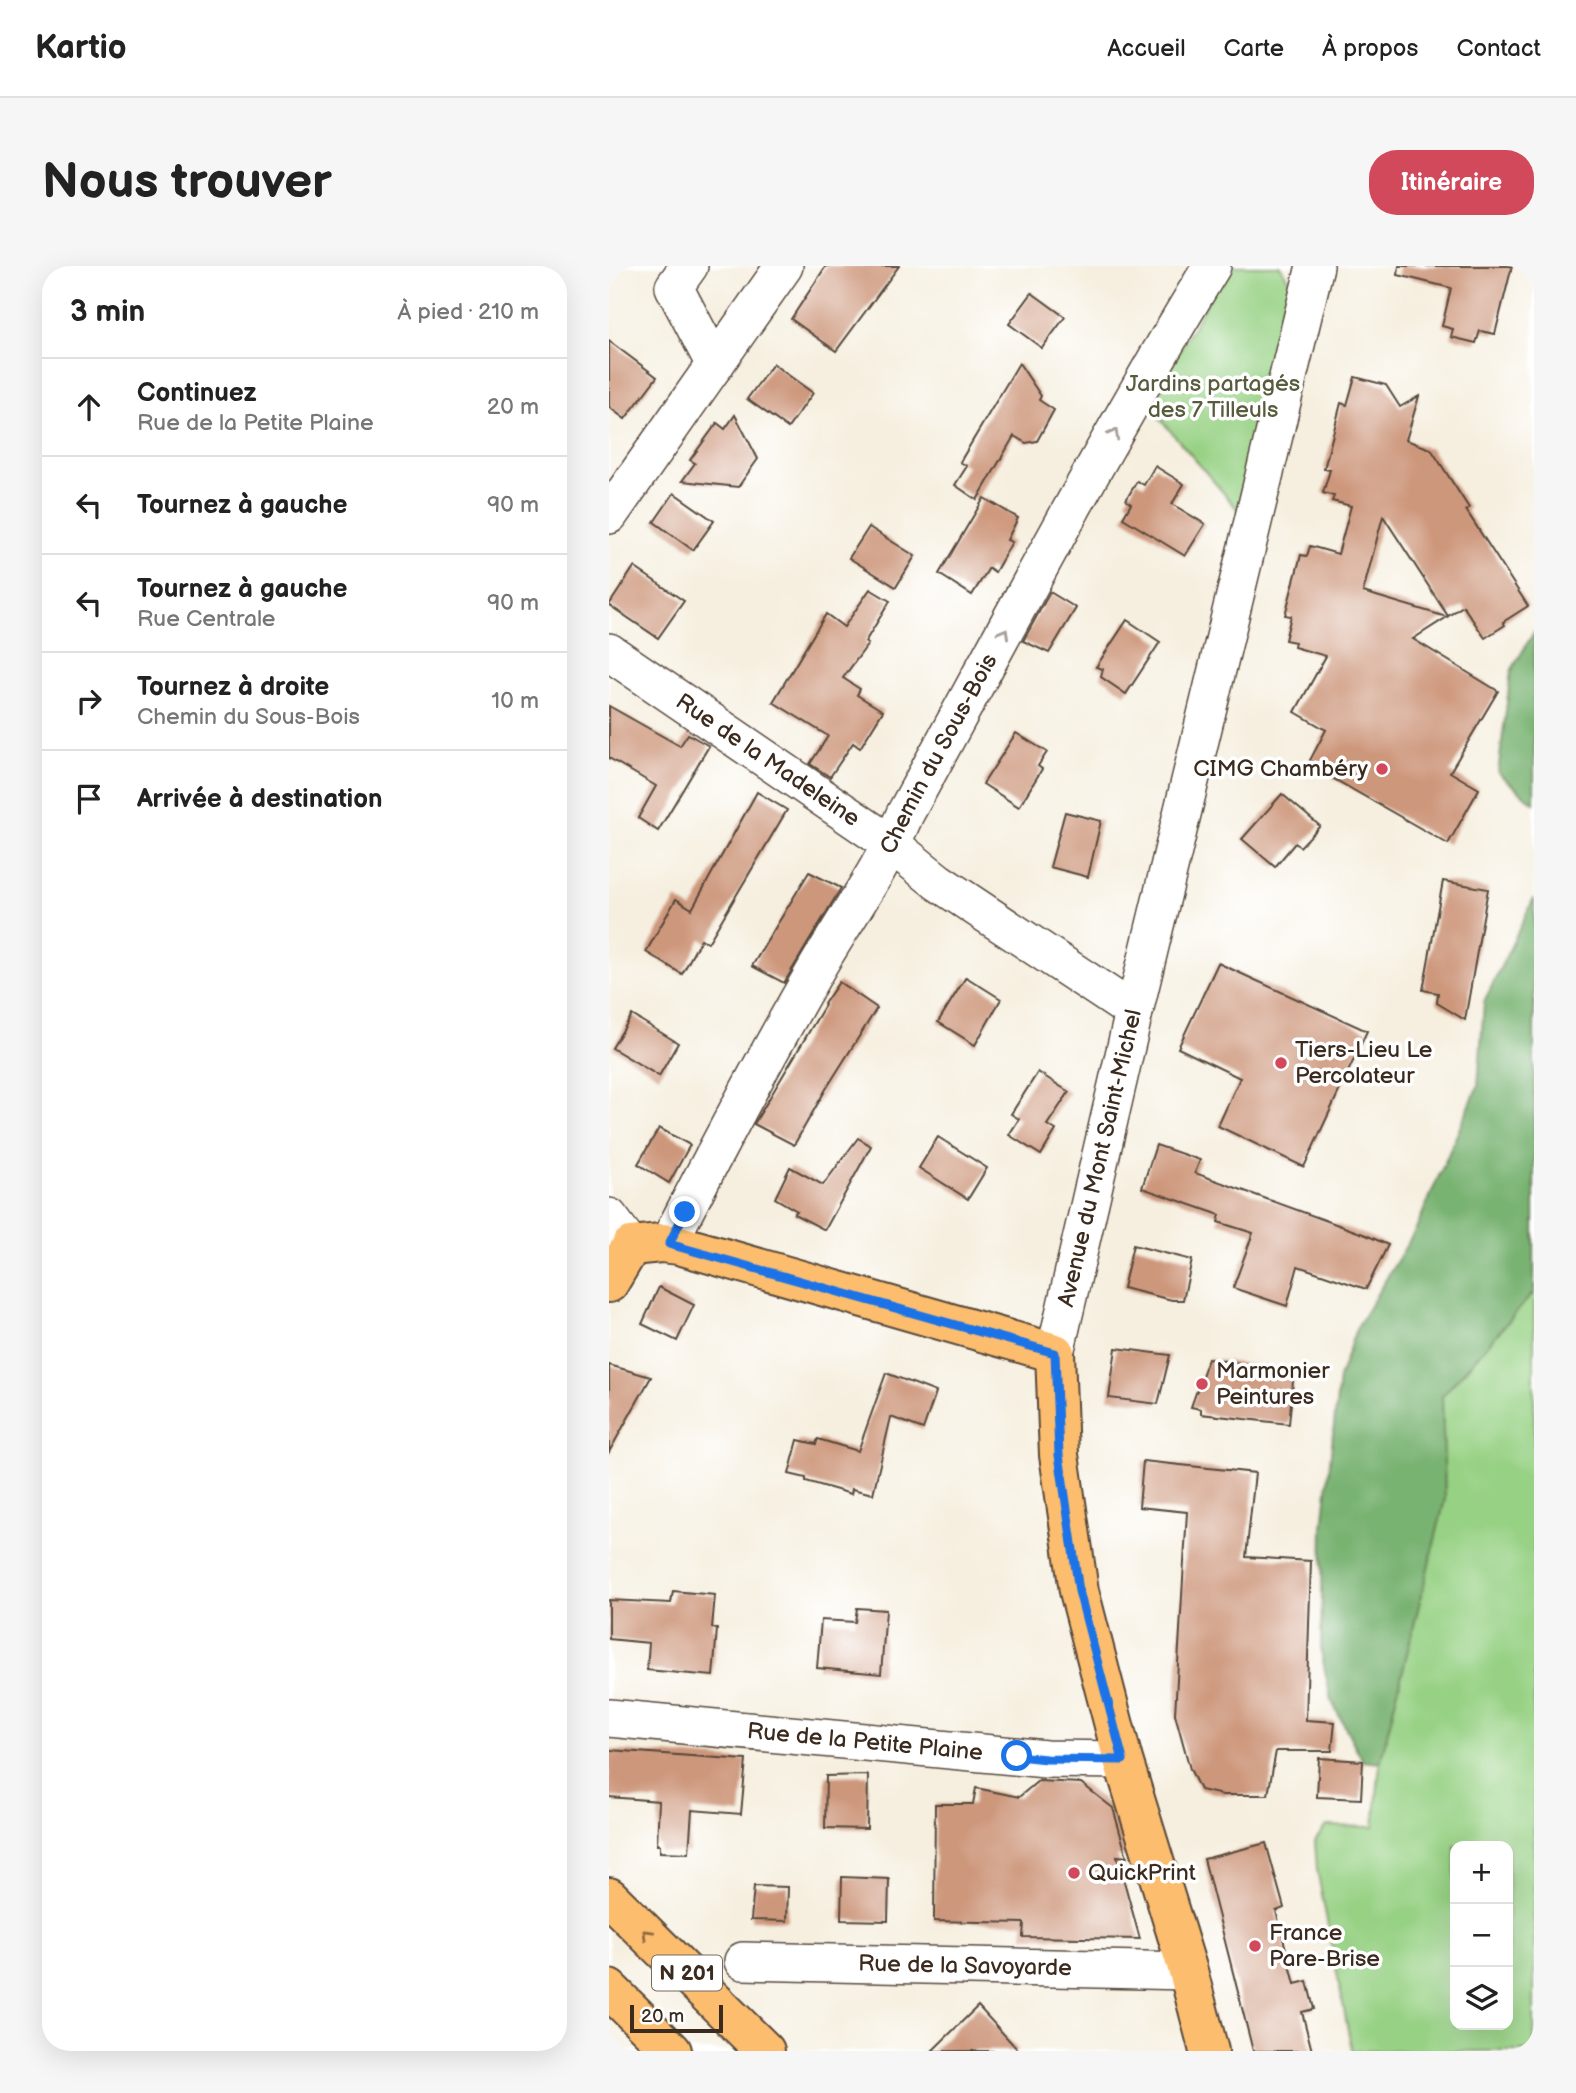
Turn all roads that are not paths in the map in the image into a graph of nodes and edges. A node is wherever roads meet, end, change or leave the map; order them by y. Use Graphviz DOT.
graph roads {
  1 [pos="689,266"];
  2 [pos="785,266"];
  3 [pos="1212,266"];
  4 [pos="1315,266"];
  5 [pos="715,365"];
  6 [pos="609,515"];
  7 [pos="609,652"];
  8 [pos="892,845"];
  9 [pos="1134,1012"];
  10 [pos="620,1231"];
  11 [pos="669,1244"];
  12 [pos="609,1283"];
  13 [pos="1055,1353"];
  14 [pos="609,1718"];
  15 [pos="1123,1760"];
  16 [pos="609,1897"];
  17 [pos="743,1961"];
  18 [pos="1188,1971"];
  19 [pos="609,1989"];
  20 [pos="672,2051"];
  21 [pos="765,2051"];
  22 [pos="1209,2051"];
  1 -- 5 [label="street"];
  2 -- 5 [label="street"];
  8 -- 3 [label="street, Chemin du Sous-Bois, one-way"];
  4 -- 9 [label="street, Avenue du Mont Saint-Michel"];
  5 -- 6 [label="street"];
  7 -- 8 [label="street, Rue de la Madeleine"];
  8 -- 9 [label="street, Rue de la Madeleine"];
  8 -- 11 [label="street, Chemin du Sous-Bois"];
  9 -- 13 [label="street, Avenue du Mont Saint-Michel"];
  10 -- 11 [label="main road"];
  10 -- 12 [label="main road"];
  11 -- 13 [label="main road"];
  13 -- 15 [label="main road, Avenue du Mont Saint-Michel"];
  14 -- 15 [label="street, Rue de la Petite Plaine"];
  15 -- 18 [label="main road, Avenue du Mont Saint-Michel"];
  21 -- 16 [label="main road, N 201, one-way"];
  17 -- 18 [label="street, Rue de la Savoyarde"];
  18 -- 22 [label="main road, Avenue du Mont Saint-Michel"];
  19 -- 20 [label="main road, N 201"];
}
